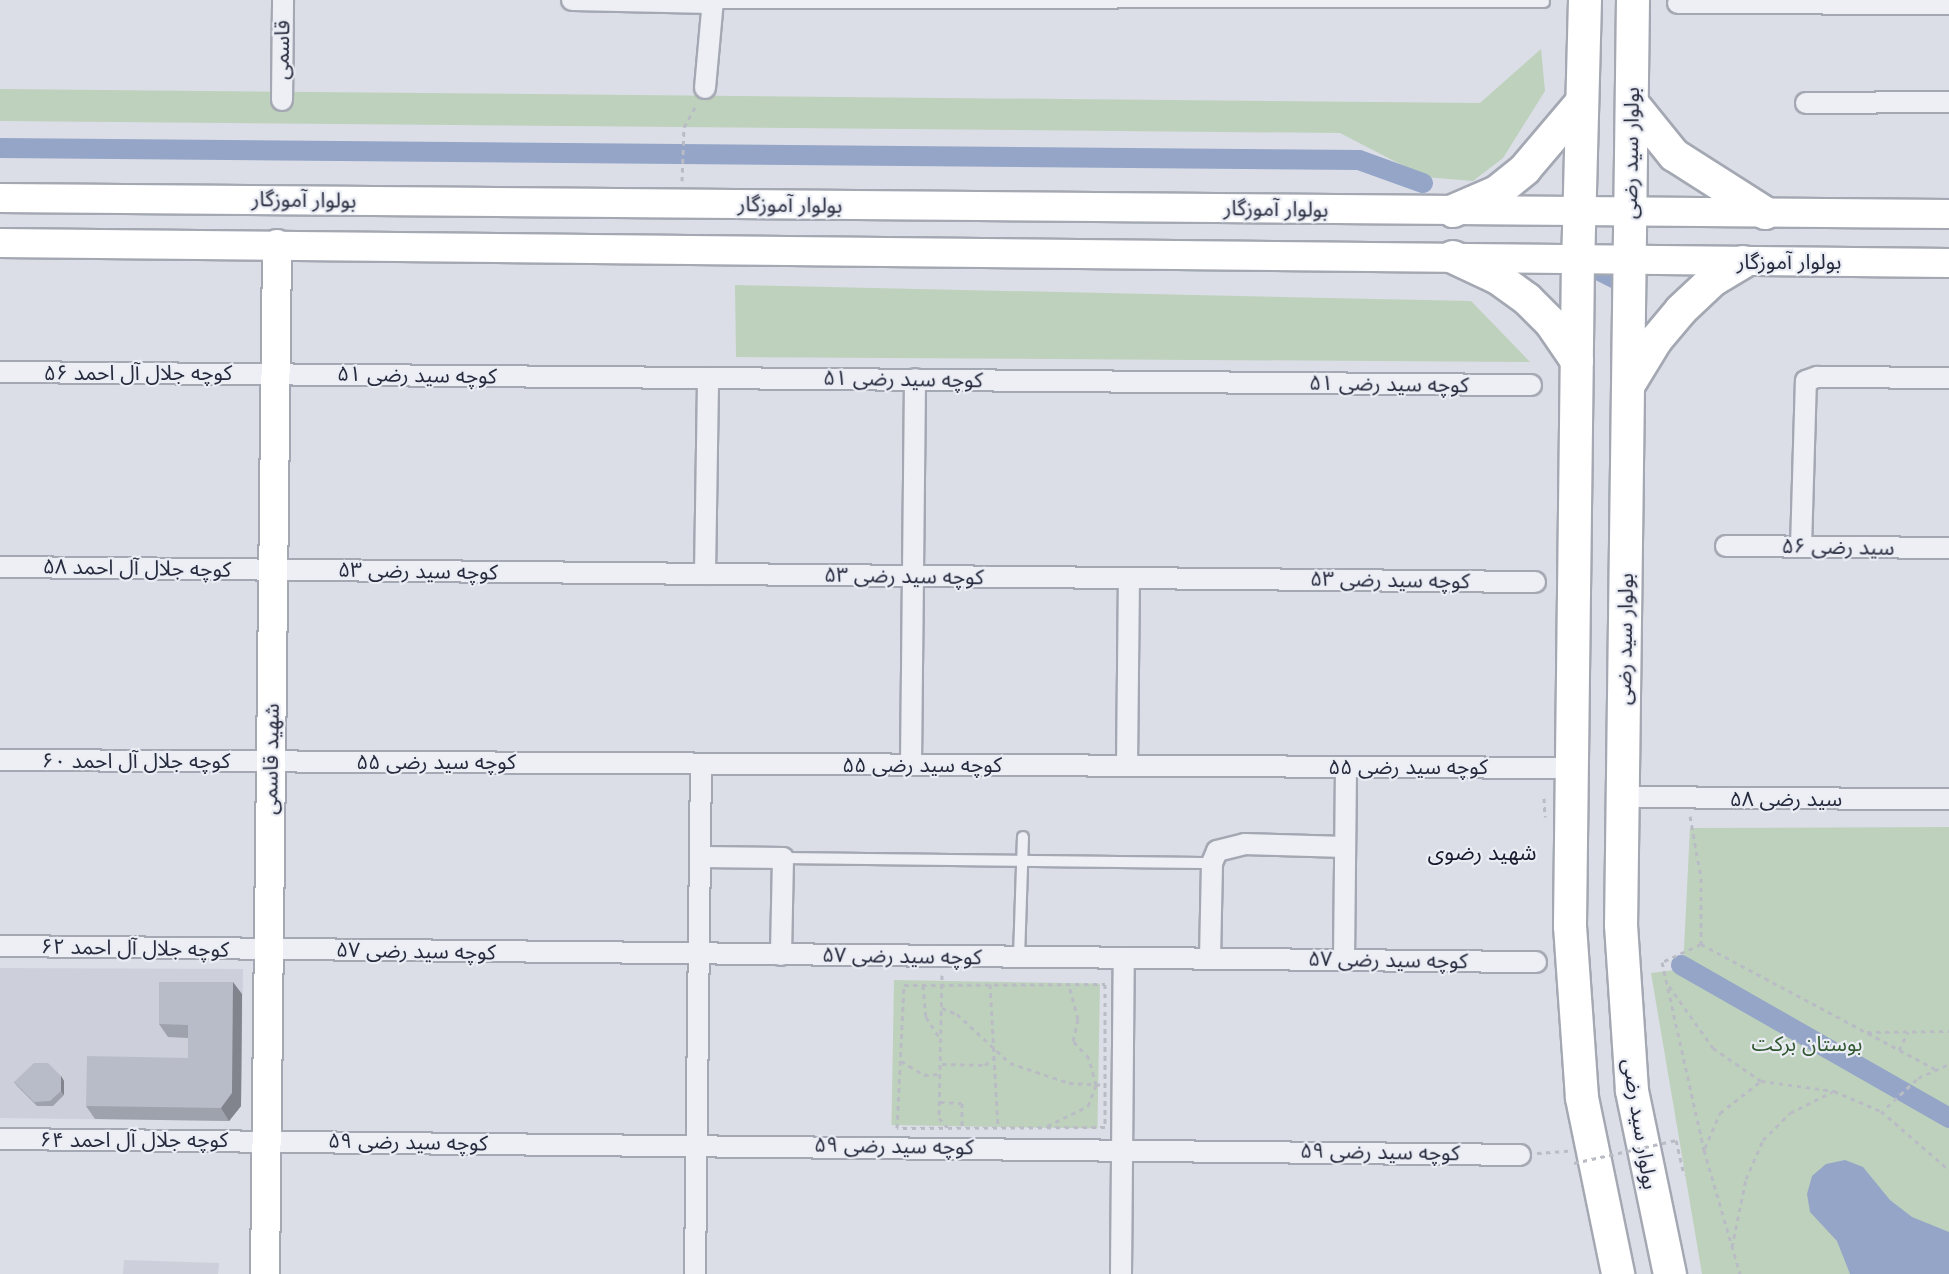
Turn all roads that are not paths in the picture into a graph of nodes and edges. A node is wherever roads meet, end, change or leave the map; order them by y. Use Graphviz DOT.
graph roads {
  1 [pos="282,0"];
  2 [pos="572,0"];
  3 [pos="1585,0"];
  4 [pos="1633,0"];
  5 [pos="713,2"];
  6 [pos="1544,2"];
  7 [pos="1678,3"];
  8 [pos="1949,4"];
  9 [pos="705,88"];
  10 [pos="282,100"];
  11 [pos="1582,102"];
  12 [pos="1949,102"];
  13 [pos="1632,103"];
  14 [pos="1806,103"];
  15 [pos="0,198"];
  16 [pos="1452,211"];
  17 [pos="1580,211"];
  18 [pos="1630,212"];
  19 [pos="1765,213"];
  20 [pos="1949,214"];
  21 [pos="0,243"];
  22 [pos="277,244"];
  23 [pos="1453,257"];
  24 [pos="1578,260"];
  25 [pos="1630,261"];
  26 [pos="1743,262"];
  27 [pos="1949,263"];
  28 [pos="1577,361"];
  29 [pos="0,372"];
  30 [pos="276,374"];
  31 [pos="708,378"];
  32 [pos="1949,378"];
  33 [pos="915,380"];
  34 [pos="1531,386"];
  35 [pos="1628,387"];
  36 [pos="1726,546"];
  37 [pos="1801,547"];
  38 [pos="1949,548"];
  39 [pos="0,567"];
  40 [pos="274,570"];
  41 [pos="705,574"];
  42 [pos="913,576"];
  43 [pos="1129,578"];
  44 [pos="1535,582"];
  45 [pos="0,760"];
  46 [pos="271,761"];
  47 [pos="701,764"];
  48 [pos="911,765"];
  49 [pos="1127,766"];
  50 [pos="1346,767"];
  51 [pos="1572,768"];
  52 [pos="1623,797"];
  53 [pos="1949,799"];
  54 [pos="1023,837"];
  55 [pos="1344,847"];
  56 [pos="701,857"];
  57 [pos="783,858"];
  58 [pos="1023,861"];
  59 [pos="1212,863"];
  60 [pos="0,946"];
  61 [pos="269,950"];
  62 [pos="699,954"];
  63 [pos="781,955"];
  64 [pos="1020,957"];
  65 [pos="1124,958"];
  66 [pos="1210,958"];
  67 [pos="1344,960"];
  68 [pos="1536,962"];
  69 [pos="0,1139"];
  70 [pos="267,1140"];
  71 [pos="697,1144"];
  72 [pos="1122,1148"];
  73 [pos="1520,1155"];
  74 [pos="266,1274"];
  75 [pos="695,1274"];
  76 [pos="1121,1274"];
  77 [pos="1618,1274"];
  78 [pos="1670,1274"];
  1 -- 10 [label="street, قاسمی"];
  2 -- 5 [label="street"];
  3 -- 11 [label="main road"];
  4 -- 13 [label="main road, بولوار سید رضی"];
  5 -- 6 [label="lane"];
  5 -- 9 [label="street"];
  7 -- 8 [label="street"];
  11 -- 16 [label="main road"];
  11 -- 17 [label="main road"];
  12 -- 14 [label="street"];
  13 -- 18 [label="main road, بولوار سید رضی"];
  13 -- 19 [label="main road"];
  15 -- 16 [label="main road, بولوار آموزگار"];
  16 -- 17 [label="main road, بولوار آموزگار"];
  17 -- 18 [label="main road, بولوار آموزگار"];
  17 -- 24 [label="main road"];
  18 -- 19 [label="main road"];
  18 -- 25 [label="main road, بولوار سید رضی"];
  19 -- 20 [label="main road"];
  21 -- 22 [label="main road"];
  22 -- 23 [label="main road"];
  22 -- 30 [label="main road, شهید قاسمی"];
  23 -- 24 [label="main road"];
  23 -- 28 [label="main road"];
  24 -- 25 [label="main road, بولوار آموزگار"];
  24 -- 28 [label="main road"];
  25 -- 26 [label="main road, بولوار آموزگار"];
  25 -- 35 [label="main road, بولوار سید رضی"];
  26 -- 27 [label="main road, بولوار آموزگار"];
  26 -- 35 [label="main road"];
  28 -- 51 [label="main road"];
  29 -- 30 [label="street, کوچه جلال آل احمد ۵۶"];
  30 -- 31 [label="street, کوچه سید رضی ۵۱"];
  30 -- 40 [label="main road, شهید قاسمی"];
  31 -- 33 [label="street, کوچه سید رضی ۵۱"];
  31 -- 41 [label="street"];
  32 -- 37 [label="street"];
  33 -- 34 [label="street, کوچه سید رضی ۵۱"];
  33 -- 42 [label="street"];
  35 -- 52 [label="main road, بولوار سید رضی"];
  36 -- 37 [label="street, سید رضی ۵۶"];
  37 -- 38 [label="street, سید رضی ۵۶"];
  39 -- 40 [label="street, کوچه جلال آل احمد ۵۸"];
  40 -- 41 [label="street, کوچه سید رضی ۵۳"];
  40 -- 46 [label="main road, شهید قاسمی"];
  41 -- 42 [label="street, کوچه سید رضی ۵۳"];
  42 -- 43 [label="street, کوچه سید رضی ۵۳"];
  42 -- 48 [label="street"];
  43 -- 44 [label="street, کوچه سید رضی ۵۳"];
  43 -- 49 [label="street"];
  45 -- 46 [label="street, کوچه جلال آل احمد ۶۰"];
  46 -- 47 [label="street, کوچه سید رضی ۵۵"];
  46 -- 61 [label="main road, شهید قاسمی"];
  47 -- 48 [label="street, کوچه سید رضی ۵۵"];
  47 -- 56 [label="street"];
  48 -- 49 [label="street, کوچه سید رضی ۵۵"];
  49 -- 50 [label="street, کوچه سید رضی ۵۵"];
  50 -- 51 [label="street, کوچه سید رضی ۵۵"];
  50 -- 55 [label="street"];
  51 -- 77 [label="main road"];
  52 -- 53 [label="street, سید رضی ۵۸"];
  52 -- 78 [label="main road, بولوار سید رضی"];
  54 -- 58 [label="lane"];
  55 -- 59 [label="street"];
  55 -- 67 [label="street"];
  56 -- 57 [label="street"];
  56 -- 62 [label="street"];
  57 -- 58 [label="lane"];
  57 -- 63 [label="street"];
  58 -- 59 [label="lane"];
  58 -- 64 [label="lane"];
  59 -- 66 [label="street"];
  60 -- 61 [label="street, کوچه جلال آل احمد ۶۲"];
  61 -- 62 [label="street, کوچه سید رضی ۵۷"];
  61 -- 70 [label="main road, شهید قاسمی"];
  62 -- 63 [label="street, کوچه سید رضی ۵۷"];
  62 -- 71 [label="street"];
  63 -- 64 [label="street, کوچه سید رضی ۵۷"];
  64 -- 65 [label="street, کوچه سید رضی ۵۷"];
  65 -- 66 [label="street, کوچه سید رضی ۵۷"];
  65 -- 72 [label="street"];
  66 -- 67 [label="street, کوچه سید رضی ۵۷"];
  67 -- 68 [label="street, کوچه سید رضی ۵۷"];
  69 -- 70 [label="street, کوچه جلال آل احمد ۶۴"];
  70 -- 71 [label="street, کوچه سید رضی ۵۹"];
  70 -- 74 [label="main road, شهید قاسمی"];
  71 -- 72 [label="street, کوچه سید رضی ۵۹"];
  71 -- 75 [label="street"];
  72 -- 73 [label="street, کوچه سید رضی ۵۹"];
  72 -- 76 [label="street"];
}
